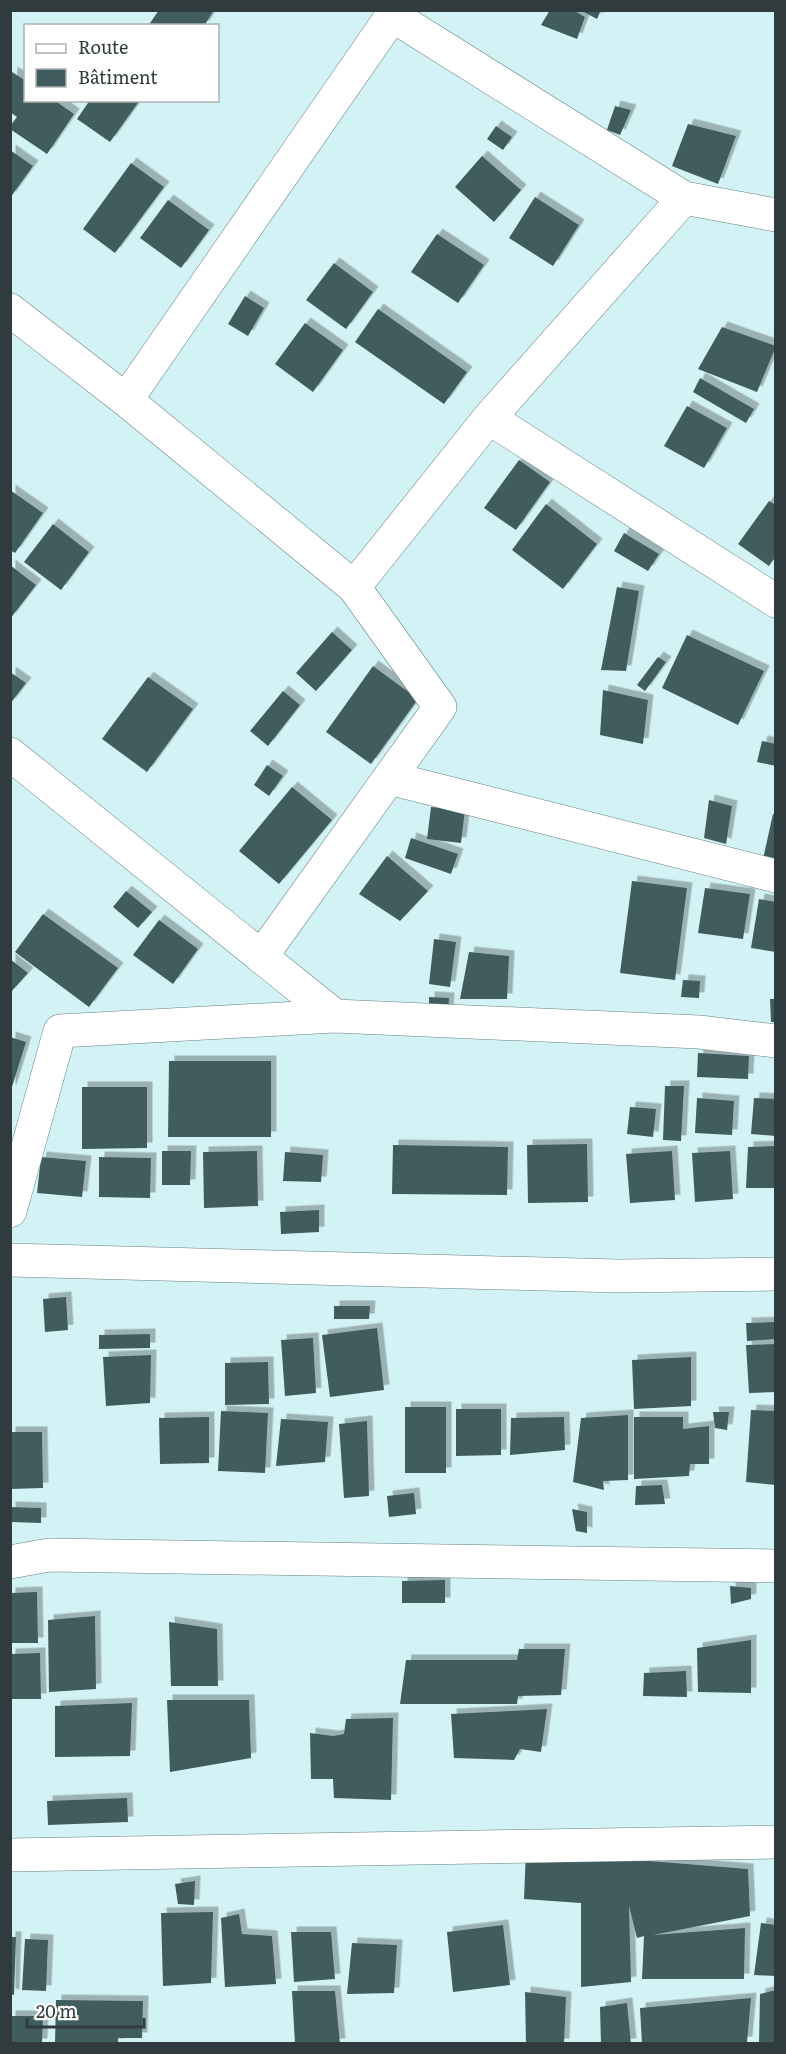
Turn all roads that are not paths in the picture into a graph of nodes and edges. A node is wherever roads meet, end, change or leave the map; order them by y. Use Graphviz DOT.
graph roads {
  1 [pos="395,13"];
  2 [pos="684,198"];
  3 [pos="776,215"];
  4 [pos="10,310"];
  5 [pos="126,400"];
  6 [pos="489,418"];
  7 [pos="354,587"];
  8 [pos="776,601"];
  9 [pos="10,754"];
  10 [pos="389,778"];
  11 [pos="776,876"];
  12 [pos="261,957"];
  13 [pos="335,1016"];
  14 [pos="776,1041"];
  15 [pos="10,1211"];
  16 [pos="10,1260"];
  17 [pos="776,1275"];
  18 [pos="10,1562"];
  19 [pos="776,1566"];
  20 [pos="776,1842"];
  21 [pos="10,1855"];
  1 -- 2 [label="street"];
  1 -- 5 [label="street"];
  2 -- 3 [label="street"];
  2 -- 6 [label="street"];
  4 -- 5 [label="street"];
  5 -- 7 [label="street"];
  6 -- 7 [label="street"];
  6 -- 8 [label="street"];
  7 -- 10 [label="street"];
  9 -- 12 [label="street"];
  10 -- 11 [label="street"];
  10 -- 12 [label="street"];
  12 -- 13 [label="street"];
  13 -- 14 [label="street"];
  13 -- 15 [label="street"];
  16 -- 17 [label="street"];
  18 -- 19 [label="street"];
  20 -- 21 [label="street"];
}
